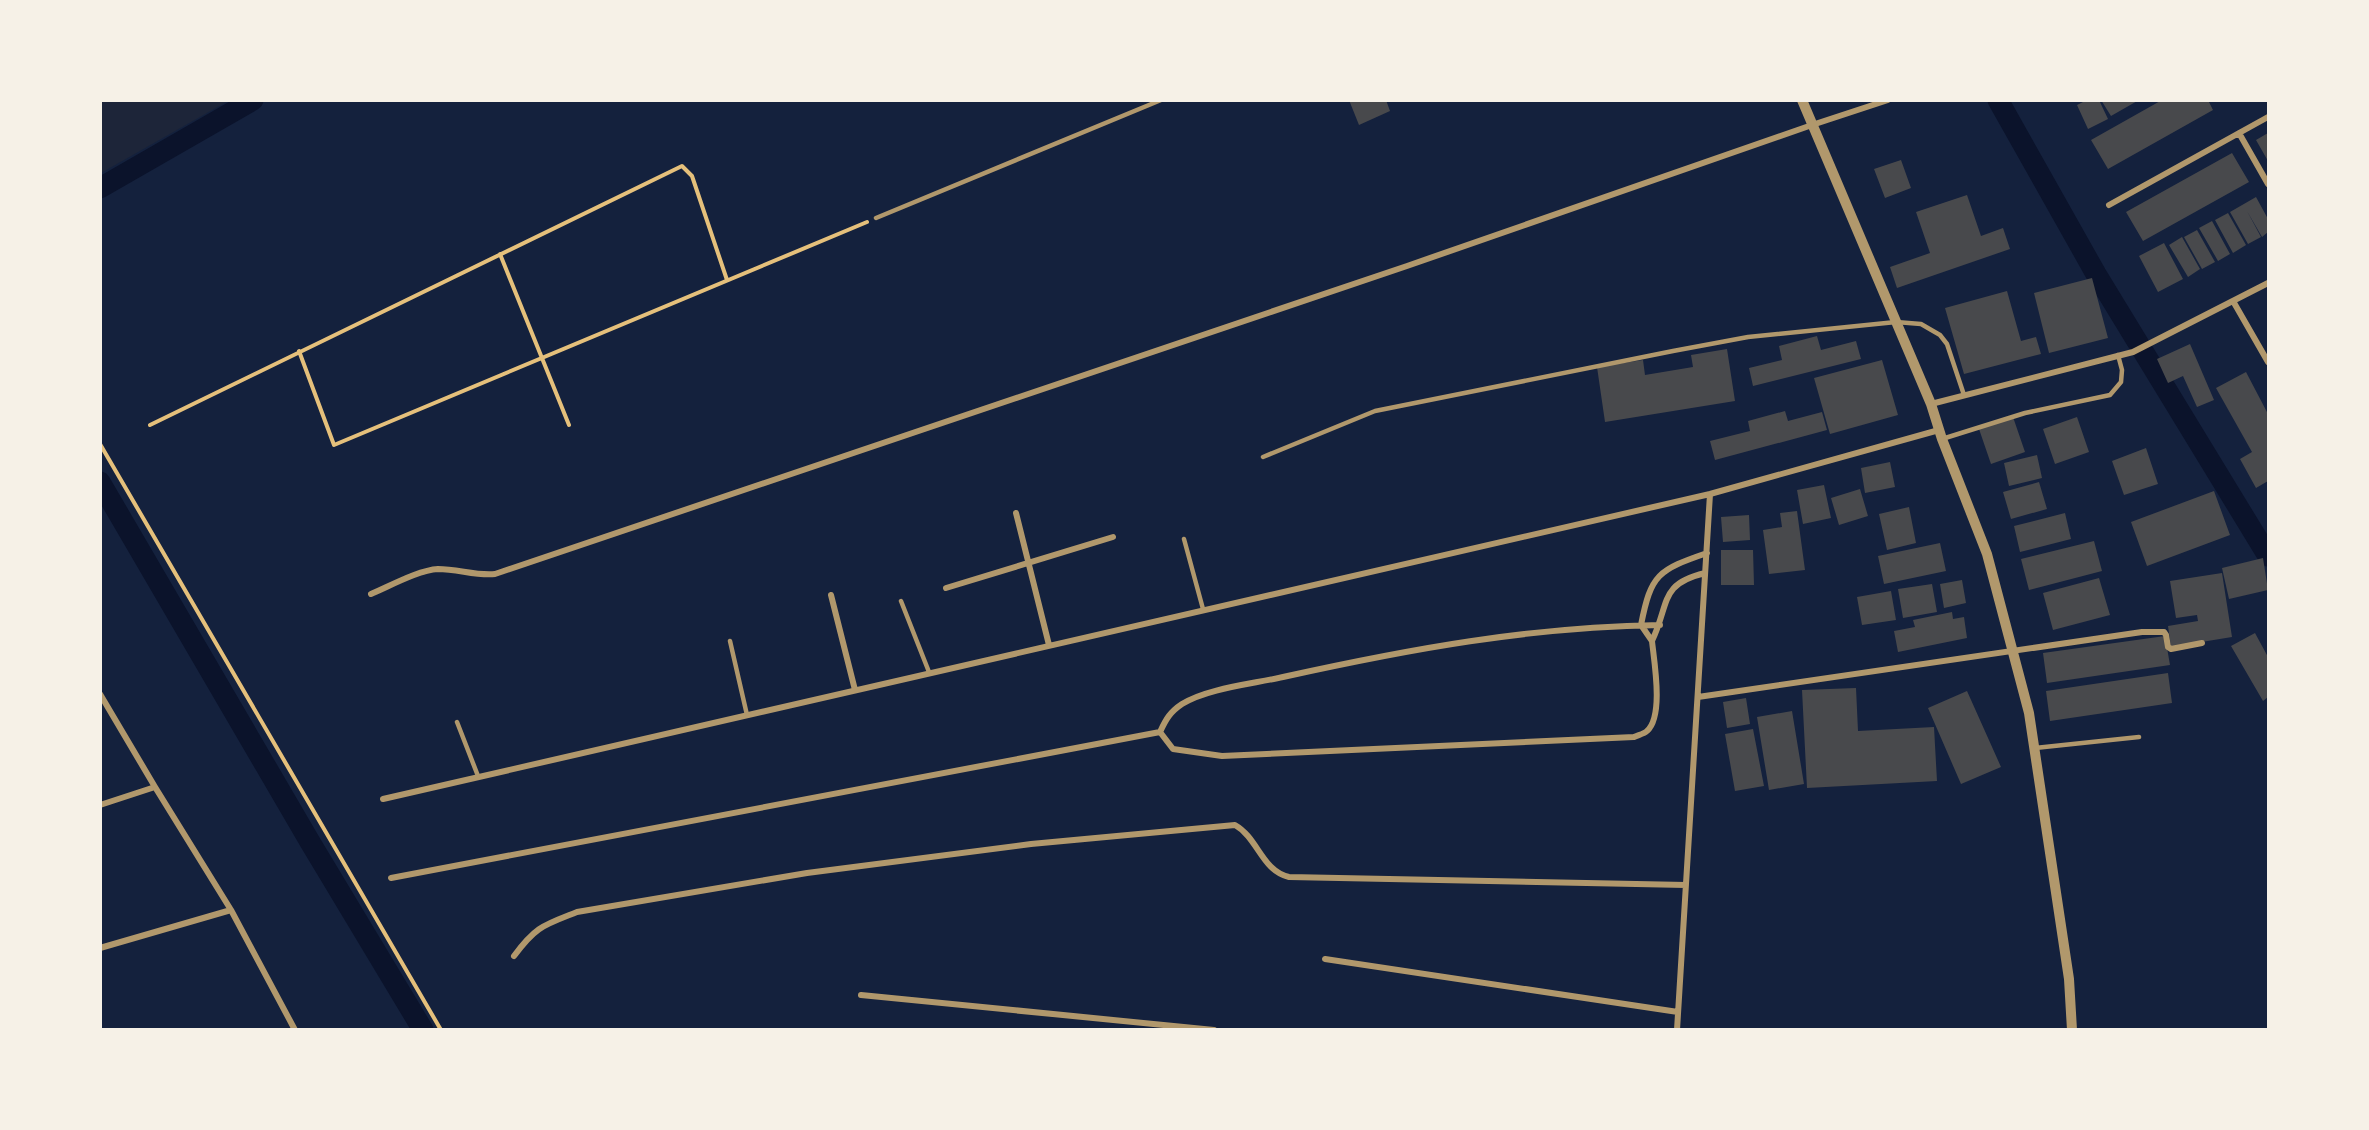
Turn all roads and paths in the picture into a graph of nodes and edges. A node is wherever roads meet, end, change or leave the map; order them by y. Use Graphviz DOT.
graph roads {
  1 [pos="1161,100"];
  2 [pos="1802,100"];
  3 [pos="1888,100"];
  4 [pos="2268,117"];
  5 [pos="1812,125"];
  6 [pos="2239,133"];
  7 [pos="2268,184"];
  8 [pos="2109,205"];
  9 [pos="876,218"];
  10 [pos="500,254"];
  11 [pos="727,280"];
  12 [pos="2268,283"];
  13 [pos="2234,301"];
  14 [pos="1896,322"];
  15 [pos="299,351"];
  16 [pos="2118,355"];
  17 [pos="542,358"];
  18 [pos="2268,362"];
  19 [pos="1964,395"];
  20 [pos="1931,404"];
  21 [pos="150,425"];
  22 [pos="569,425"];
  23 [pos="1940,434"];
  24 [pos="100,444"];
  25 [pos="1263,457"];
  26 [pos="1710,494"];
  27 [pos="1016,513"];
  28 [pos="1113,537"];
  29 [pos="1184,539"];
  30 [pos="1707,553"];
  31 [pos="1029,564"];
  32 [pos="1705,573"];
  33 [pos="946,588"];
  34 [pos="372,594"];
  35 [pos="831,595"];
  36 [pos="901,601"];
  37 [pos="1203,609"];
  38 [pos="1641,625"];
  39 [pos="1660,625"];
  40 [pos="730,641"];
  41 [pos="1652,641"];
  42 [pos="2202,643"];
  43 [pos="1048,645"];
  44 [pos="2013,650"];
  45 [pos="929,672"];
  46 [pos="855,690"];
  47 [pos="100,694"];
  48 [pos="1698,697"];
  49 [pos="747,715"];
  50 [pos="457,722"];
  51 [pos="1160,732"];
  52 [pos="2139,737"];
  53 [pos="2034,748"];
  54 [pos="478,776"];
  55 [pos="154,787"];
  56 [pos="383,799"];
  57 [pos="100,805"];
  58 [pos="391,878"];
  59 [pos="1686,885"];
  60 [pos="231,910"];
  61 [pos="100,948"];
  62 [pos="514,956"];
  63 [pos="1325,959"];
  64 [pos="861,995"];
  65 [pos="1678,1012"];
  66 [pos="295,1029"];
  67 [pos="441,1029"];
  68 [pos="1214,1029"];
  69 [pos="1677,1029"];
  70 [pos="2073,1029"];
  1 -- 9 [label="lane"];
  2 -- 5 [label="street"];
  3 -- 5 [label="street"];
  4 -- 6 [label="street"];
  5 -- 14 [label="street"];
  5 -- 34 [label="street"];
  6 -- 7 [label="street"];
  6 -- 8 [label="street"];
  9 -- 11 [label="path"];
  10 -- 11 [label="path"];
  10 -- 15 [label="path"];
  10 -- 17 [label="path"];
  11 -- 17 [label="path"];
  12 -- 13 [label="street"];
  13 -- 16 [label="street"];
  13 -- 18 [label="street"];
  14 -- 19 [label="lane"];
  14 -- 20 [label="street"];
  14 -- 25 [label="lane"];
  15 -- 17 [label="path"];
  15 -- 21 [label="path"];
  16 -- 19 [label="street"];
  16 -- 23 [label="lane"];
  17 -- 22 [label="path"];
  19 -- 20 [label="street"];
  20 -- 23 [label="street"];
  23 -- 26 [label="street"];
  23 -- 44 [label="street"];
  24 -- 67 [label="path"];
  26 -- 30 [label="street"];
  26 -- 37 [label="street"];
  27 -- 31 [label="street"];
  28 -- 31 [label="street"];
  29 -- 37 [label="lane"];
  30 -- 32 [label="street"];
  30 -- 38 [label="street"];
  31 -- 33 [label="street"];
  31 -- 43 [label="street"];
  32 -- 39 [label="street"];
  32 -- 48 [label="street"];
  35 -- 46 [label="street"];
  36 -- 45 [label="lane"];
  37 -- 43 [label="street"];
  38 -- 39 [label="street"];
  38 -- 41 [label="street"];
  38 -- 51 [label="street"];
  39 -- 41 [label="street"];
  40 -- 49 [label="lane"];
  41 -- 51 [label="street"];
  42 -- 44 [label="street"];
  43 -- 45 [label="street"];
  44 -- 48 [label="street"];
  44 -- 53 [label="street"];
  45 -- 46 [label="street"];
  46 -- 49 [label="street"];
  47 -- 55 [label="street"];
  48 -- 59 [label="street"];
  49 -- 54 [label="street"];
  50 -- 54 [label="lane"];
  51 -- 58 [label="street"];
  52 -- 53 [label="lane"];
  53 -- 70 [label="street"];
  54 -- 56 [label="street"];
  55 -- 57 [label="street"];
  55 -- 60 [label="street"];
  59 -- 62 [label="street"];
  59 -- 65 [label="street"];
  60 -- 61 [label="street"];
  60 -- 66 [label="street"];
  63 -- 65 [label="street"];
  64 -- 68 [label="street"];
  65 -- 69 [label="street"];
}
